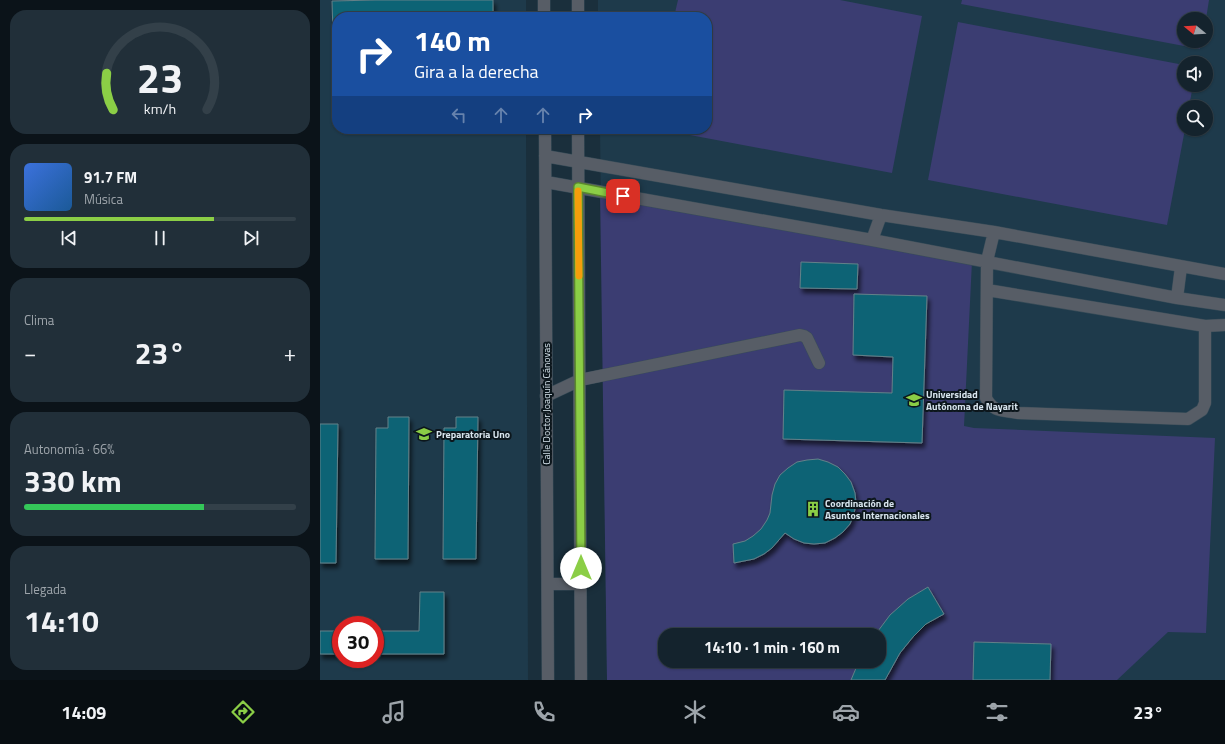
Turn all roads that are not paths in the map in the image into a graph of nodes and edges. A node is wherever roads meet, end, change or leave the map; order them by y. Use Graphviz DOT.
graph roads {
  1 [pos="544,0"];
  2 [pos="578,0"];
  3 [pos="544,12"];
  4 [pos="578,12"];
  5 [pos="545,134"];
  6 [pos="578,134"];
  7 [pos="545,156"];
  8 [pos="578,162"];
  9 [pos="546,182"];
  10 [pos="578,187"];
  11 [pos="881,215"];
  12 [pos="994,232"];
  13 [pos="872,240"];
  14 [pos="987,261"];
  15 [pos="1181,267"];
  16 [pos="1225,274"];
  17 [pos="987,290"];
  18 [pos="1177,298"];
  19 [pos="1225,305"];
  20 [pos="1225,325"];
  21 [pos="1205,326"];
  22 [pos="819,363"];
  23 [pos="580,380"];
  24 [pos="546,396"];
  25 [pos="548,584"];
  26 [pos="581,584"];
  27 [pos="548,680"];
  28 [pos="581,680"];
  1 -- 3 [label="street"];
  2 -- 4 [label="street"];
  5 -- 7 [label="street, Calle Doctor Joaquín Cánovas"];
  6 -- 8 [label="street"];
  7 -- 8 [label="street"];
  7 -- 9 [label="street, Calle Doctor Joaquín Cánovas"];
  8 -- 10 [label="street"];
  8 -- 11 [label="street"];
  9 -- 10 [label="street"];
  9 -- 24 [label="street, Calle Doctor Joaquín Cánovas"];
  10 -- 13 [label="street"];
  10 -- 23 [label="street"];
  11 -- 12 [label="street"];
  11 -- 13 [label="street"];
  12 -- 14 [label="street"];
  12 -- 15 [label="street"];
  13 -- 14 [label="street"];
  14 -- 17 [label="street"];
  14 -- 18 [label="street"];
  15 -- 16 [label="street"];
  15 -- 18 [label="street"];
  17 -- 21 [label="street"];
  17 -- 21 [label="street"];
  18 -- 19 [label="street"];
  20 -- 21 [label="street"];
  22 -- 23 [label="street"];
  23 -- 24 [label="street"];
  23 -- 26 [label="street"];
  24 -- 25 [label="street, Calle Doctor Joaquín Cánovas"];
  25 -- 26 [label="street"];
  25 -- 27 [label="street, Calle Doctor Joaquín Cánovas"];
  26 -- 28 [label="street"];
}
